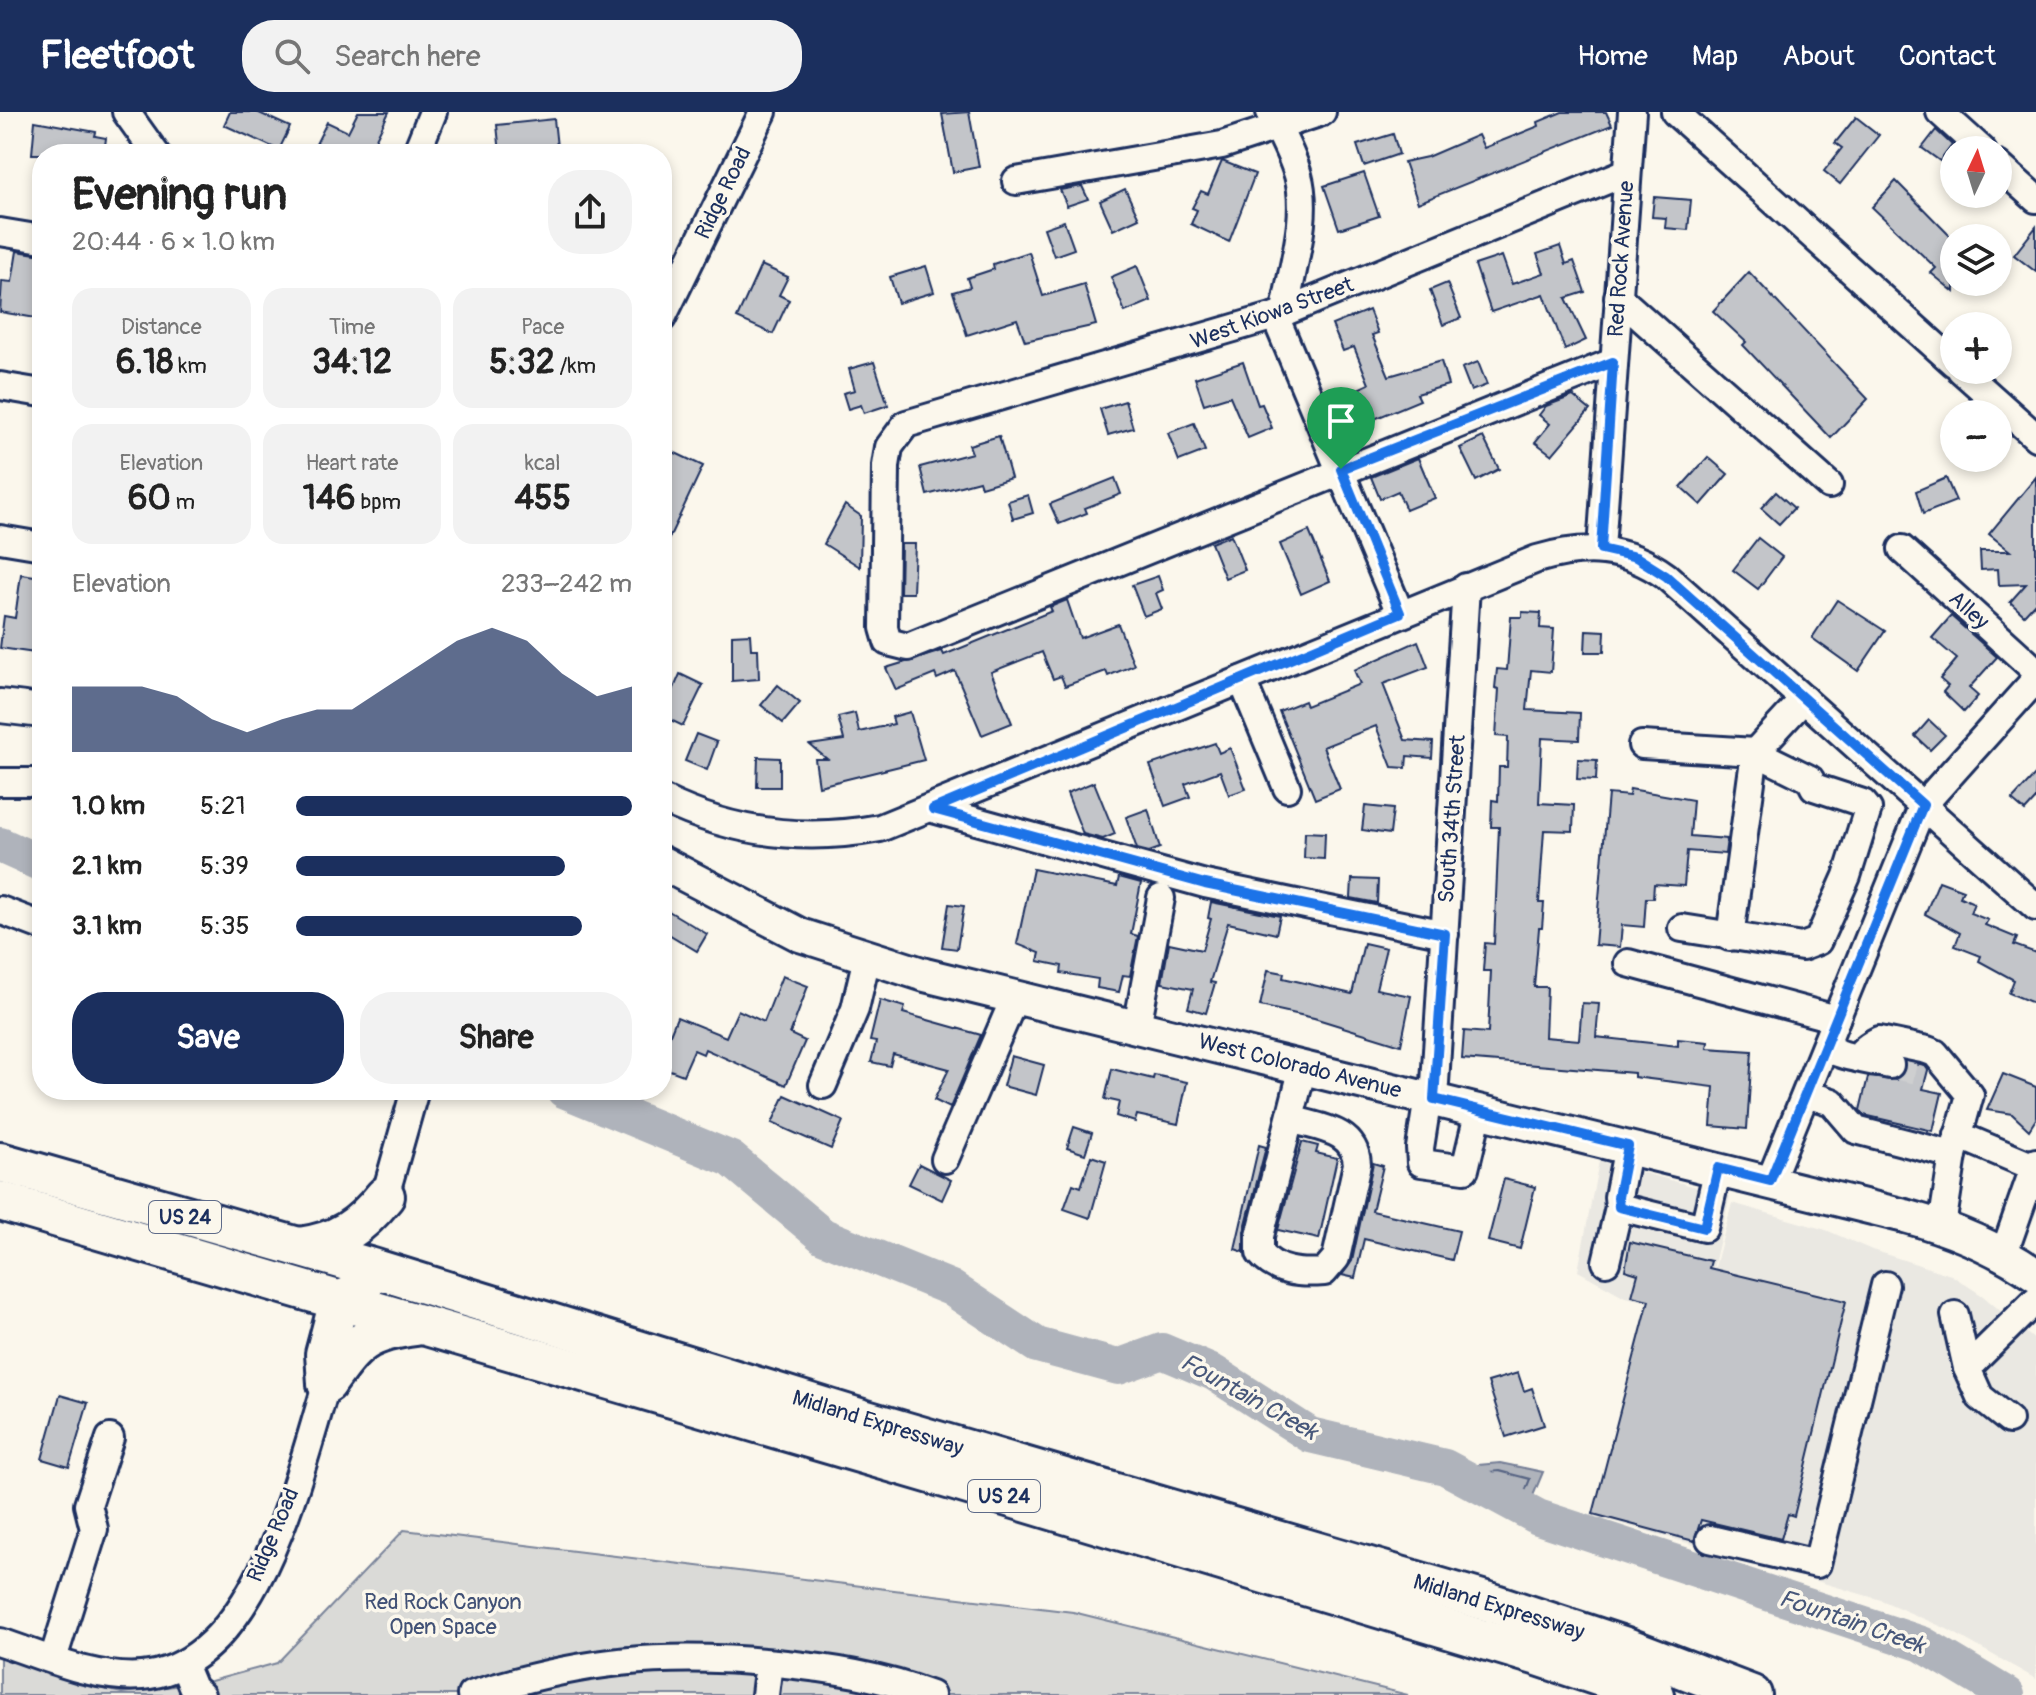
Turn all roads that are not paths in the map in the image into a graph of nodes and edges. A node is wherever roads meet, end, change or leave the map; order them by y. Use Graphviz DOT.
graph roads {
  1 [pos="126,112"];
  2 [pos="433,112"];
  3 [pos="763,112"];
  4 [pos="1322,112"];
  5 [pos="1632,112"];
  6 [pos="1675,112"];
  7 [pos="1940,112"];
  8 [pos="1274,120"];
  9 [pos="1967,136"];
  10 [pos="149,144"];
  11 [pos="420,144"];
  12 [pos="1627,172"];
  13 [pos="2012,178"];
  14 [pos="1016,181"];
  15 [pos="2036,199"];
  16 [pos="0,232"];
  17 [pos="32,237"];
  18 [pos="672,280"];
  19 [pos="1618,297"];
  20 [pos="1280,314"];
  21 [pos="1940,350"];
  22 [pos="1613,362"];
  23 [pos="1977,384"];
  24 [pos="0,386"];
  25 [pos="32,391"];
  26 [pos="2036,437"];
  27 [pos="1341,469"];
  28 [pos="1829,485"];
  29 [pos="0,539"];
  30 [pos="32,544"];
  31 [pos="1601,549"];
  32 [pos="1902,549"];
  33 [pos="1466,587"];
  34 [pos="1400,613"];
  35 [pos="2036,671"];
  36 [pos="2036,679"];
  37 [pos="1242,680"];
  38 [pos="1804,699"];
  39 [pos="0,706"];
  40 [pos="32,710"];
  41 [pos="1642,745"];
  42 [pos="1755,752"];
  43 [pos="0,782"];
  44 [pos="32,782"];
  45 [pos="1287,788"];
  46 [pos="672,803"];
  47 [pos="1923,805"];
  48 [pos="933,809"];
  49 [pos="672,868"];
  50 [pos="1161,898"];
  51 [pos="2036,907"];
  52 [pos="0,910"];
  53 [pos="32,922"];
  54 [pos="1682,928"];
  55 [pos="1445,934"];
  56 [pos="1730,937"];
  57 [pos="867,957"];
  58 [pos="1628,963"];
  59 [pos="1015,997"];
  60 [pos="1836,1019"];
  61 [pos="1137,1027"];
  62 [pos="1825,1048"];
  63 [pos="1856,1058"];
  64 [pos="1890,1065"];
  65 [pos="1303,1067"];
  66 [pos="1927,1073"];
  67 [pos="1958,1080"];
  68 [pos="823,1085"];
  69 [pos="1806,1094"];
  70 [pos="1431,1098"];
  71 [pos="412,1100"];
  72 [pos="1479,1110"];
  73 [pos="1290,1119"];
  74 [pos="1956,1145"];
  75 [pos="1628,1146"];
  76 [pos="945,1159"];
  77 [pos="0,1162"];
  78 [pos="2035,1165"];
  79 [pos="1718,1168"];
  80 [pos="1770,1181"];
  81 [pos="385,1196"];
  82 [pos="0,1201"];
  83 [pos="1619,1207"];
  84 [pos="1942,1226"];
  85 [pos="291,1248"];
  86 [pos="2004,1253"];
  87 [pos="1606,1262"];
  88 [pos="372,1268"];
  89 [pos="2036,1275"];
  90 [pos="268,1279"];
  91 [pos="1885,1285"];
  92 [pos="427,1288"];
  93 [pos="2036,1300"];
  94 [pos="339,1301"];
  95 [pos="1955,1315"];
  96 [pos="420,1325"];
  97 [pos="1967,1368"];
  98 [pos="327,1383"];
  99 [pos="2009,1420"];
  100 [pos="110,1438"];
  101 [pos="1710,1539"];
  102 [pos="0,1642"];
  103 [pos="53,1659"];
  104 [pos="769,1663"];
  105 [pos="192,1685"];
  106 [pos="471,1695"];
  107 [pos="765,1695"];
  108 [pos="931,1695"];
  109 [pos="1655,1695"];
  110 [pos="1752,1695"];
  1 -- 10 [label="street"];
  2 -- 11 [label="street"];
  3 -- 18 [label="street, Ridge Road"];
  4 -- 8 [label="street"];
  5 -- 12 [label="street, Red Rock Avenue"];
  6 -- 21 [label="street"];
  7 -- 9 [label="street"];
  8 -- 14 [label="street"];
  8 -- 20 [label="street"];
  12 -- 19 [label="street, Red Rock Avenue"];
  12 -- 20 [label="street, West Kiowa Street"];
  13 -- 15 [label="street"];
  16 -- 17 [label="street"];
  19 -- 22 [label="street, Red Rock Avenue"];
  19 -- 28 [label="street"];
  20 -- 27 [label="street"];
  20 -- 27 [label="street, West Kiowa Street"];
  22 -- 27 [label="street"];
  22 -- 31 [label="street, Red Rock Avenue"];
  23 -- 26 [label="street"];
  24 -- 25 [label="street"];
  27 -- 34 [label="street"];
  29 -- 30 [label="street"];
  31 -- 33 [label="street"];
  31 -- 38 [label="street"];
  32 -- 35 [label="street, Alley"];
  33 -- 34 [label="street"];
  33 -- 55 [label="street, South 34th Street"];
  34 -- 37 [label="street"];
  36 -- 47 [label="street"];
  37 -- 45 [label="street"];
  37 -- 48 [label="street"];
  38 -- 42 [label="street"];
  38 -- 47 [label="street"];
  39 -- 40 [label="main road"];
  41 -- 42 [label="street"];
  42 -- 56 [label="street"];
  42 -- 56 [label="street"];
  43 -- 44 [label="street"];
  46 -- 48 [label="street"];
  47 -- 51 [label="street"];
  47 -- 60 [label="street"];
  48 -- 55 [label="street"];
  49 -- 57 [label="main road, West Colorado Avenue"];
  50 -- 61 [label="street"];
  52 -- 53 [label="street"];
  54 -- 56 [label="street"];
  55 -- 70 [label="street, South 34th Street"];
  57 -- 59 [label="main road, West Colorado Avenue"];
  57 -- 68 [label="street"];
  58 -- 60 [label="street"];
  59 -- 61 [label="main road, West Colorado Avenue"];
  59 -- 76 [label="street"];
  60 -- 62 [label="street"];
  61 -- 65 [label="main road, West Colorado Avenue"];
  62 -- 63 [label="street"];
  62 -- 69 [label="street"];
  63 -- 64 [label="street"];
  63 -- 67 [label="street"];
  65 -- 70 [label="main road, West Colorado Avenue"];
  65 -- 73 [label="street"];
  66 -- 67 [label="street"];
  67 -- 74 [label="street"];
  69 -- 74 [label="street"];
  69 -- 80 [label="street"];
  70 -- 72 [label="main road, West Colorado Avenue"];
  70 -- 72 [label="street, South 34th Street"];
  71 -- 81 [label="street"];
  72 -- 75 [label="main road, West Colorado Avenue"];
  73 -- 73 [label="street"];
  74 -- 78 [label="street"];
  74 -- 84 [label="street"];
  75 -- 79 [label="main road, West Colorado Avenue"];
  75 -- 83 [label="street"];
  77 -- 85 [label="highway, Midland Expressway / US 24"];
  78 -- 86 [label="street"];
  79 -- 80 [label="main road, West Colorado Avenue"];
  79 -- 83 [label="street"];
  80 -- 84 [label="main road, West Colorado Avenue"];
  81 -- 85 [label="highway"];
  81 -- 88 [label="highway"];
  82 -- 90 [label="highway, Midland Expressway / US 24"];
  83 -- 87 [label="street"];
  84 -- 86 [label="main road, West Colorado Avenue"];
  85 -- 88 [label="highway, Midland Expressway / US 24"];
  86 -- 89 [label="main road, West Colorado Avenue"];
  88 -- 90 [label="highway"];
  88 -- 92 [label="highway, Midland Expressway / US 24"];
  90 -- 94 [label="highway, Midland Expressway / US 24"];
  91 -- 101 [label="street"];
  92 -- 94 [label="highway"];
  92 -- 110 [label="highway, Midland Expressway / US 24"];
  93 -- 97 [label="street"];
  94 -- 96 [label="highway, Midland Expressway / US 24"];
  94 -- 98 [label="highway"];
  95 -- 97 [label="street"];
  96 -- 98 [label="highway"];
  96 -- 109 [label="highway, Midland Expressway / US 24"];
  97 -- 99 [label="street"];
  98 -- 105 [label="street, Ridge Road"];
  100 -- 103 [label="street"];
  102 -- 103 [label="street"];
  103 -- 105 [label="street"];
  104 -- 106 [label="street"];
  104 -- 107 [label="street"];
  104 -- 108 [label="street"];
}
